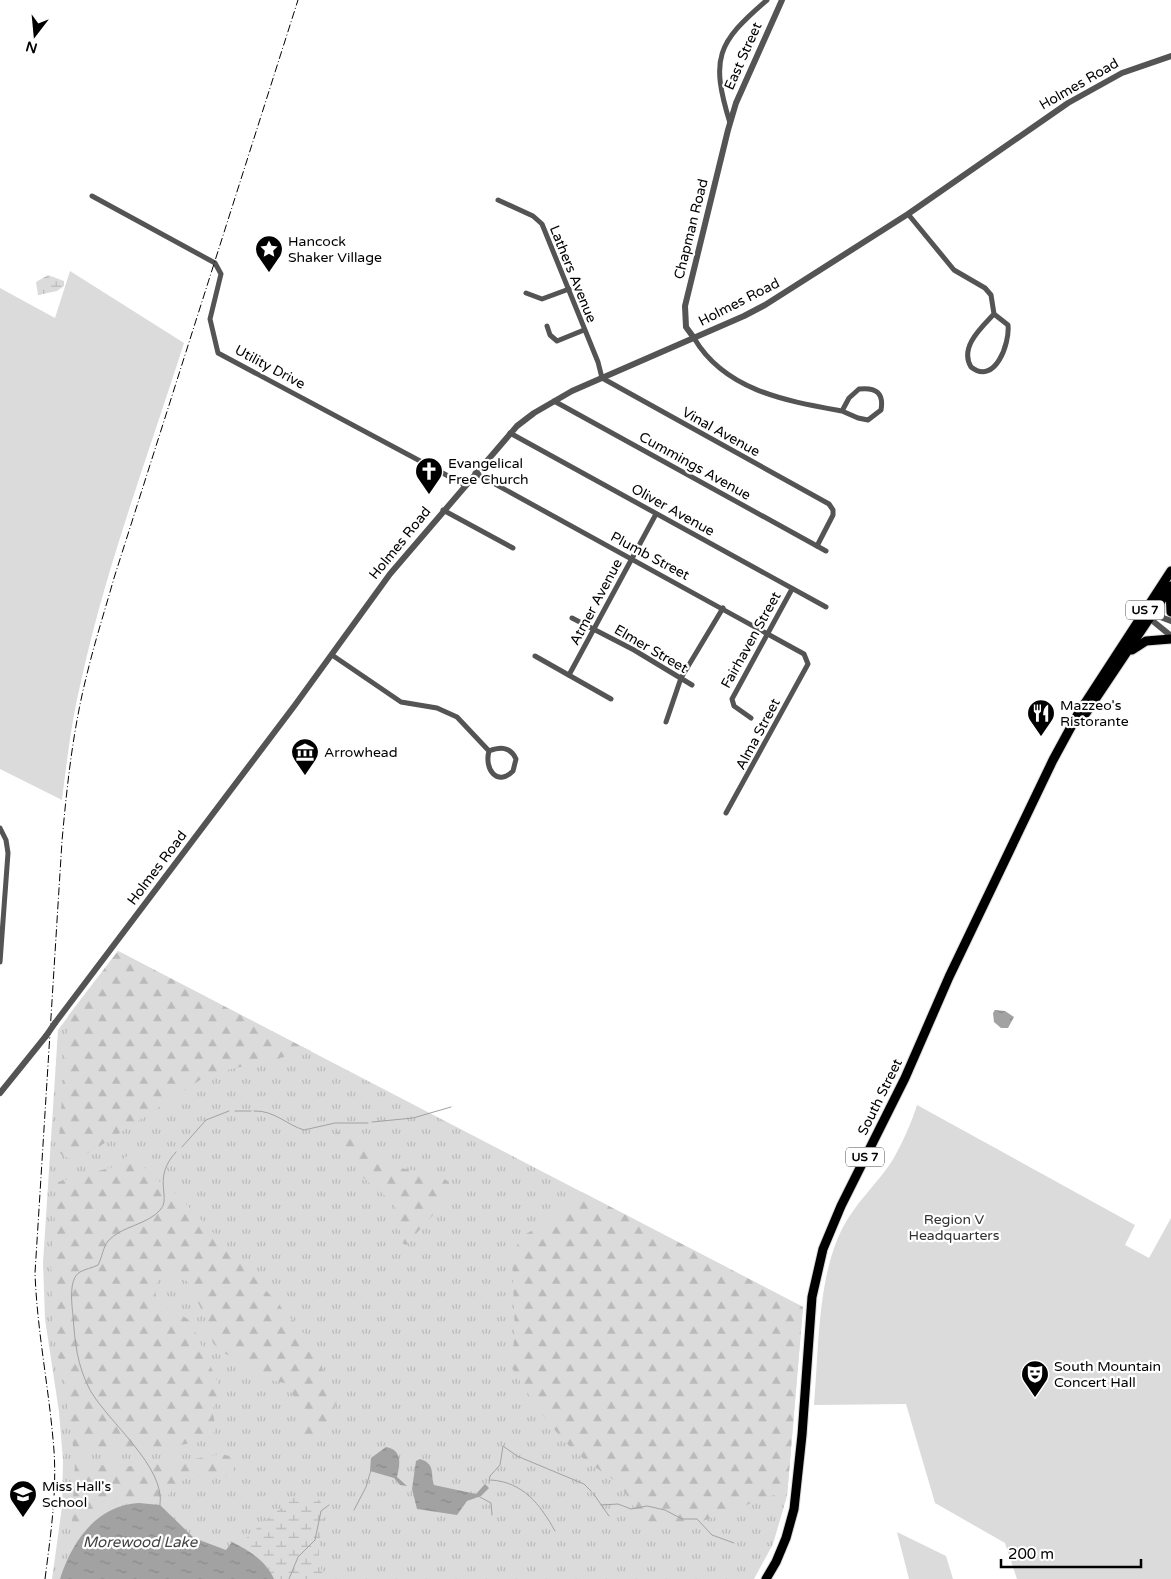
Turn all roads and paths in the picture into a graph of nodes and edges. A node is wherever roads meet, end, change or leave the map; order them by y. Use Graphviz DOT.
graph roads {
  1 [pos="767,0"];
  2 [pos="782,0"];
  3 [pos="1171,56"];
  4 [pos="730,123"];
  5 [pos="92,196"];
  6 [pos="498,200"];
  7 [pos="908,214"];
  8 [pos="568,290"];
  9 [pos="526,293"];
  10 [pos="994,314"];
  11 [pos="547,326"];
  12 [pos="584,330"];
  13 [pos="694,338"];
  14 [pos="602,378"];
  15 [pos="554,401"];
  16 [pos="842,411"];
  17 [pos="510,434"];
  18 [pos="475,473"];
  19 [pos="465,485"];
  20 [pos="443,510"];
  21 [pos="656,514"];
  22 [pos="817,546"];
  23 [pos="513,548"];
  24 [pos="826,551"];
  25 [pos="632,559"];
  26 [pos="1171,571"];
  27 [pos="1171,586"];
  28 [pos="792,589"];
  29 [pos="826,607"];
  30 [pos="723,608"];
  31 [pos="1149,612"];
  32 [pos="1171,612"];
  33 [pos="572,618"];
  34 [pos="1171,621"];
  35 [pos="595,630"];
  36 [pos="767,632"];
  37 [pos="1171,638"];
  38 [pos="332,655"];
  39 [pos="535,656"];
  40 [pos="1124,657"];
  41 [pos="808,664"];
  42 [pos="569,675"];
  43 [pos="681,678"];
  44 [pos="692,685"];
  45 [pos="611,699"];
  46 [pos="751,718"];
  47 [pos="666,722"];
  48 [pos="489,752"];
  49 [pos="1053,760"];
  50 [pos="726,813"];
  51 [pos="0,828"];
  52 [pos="0,962"];
  53 [pos="0,1093"];
  54 [pos="766,1579"];
  1 -- 4 [label="street"];
  2 -- 4 [label="street, East Street"];
  3 -- 7 [label="street, Holmes Road"];
  4 -- 13 [label="street, Chapman Road"];
  5 -- 19 [label="street, Utility Drive"];
  6 -- 8 [label="street, Lathers Avenue"];
  7 -- 10 [label="street"];
  7 -- 13 [label="street, Holmes Road"];
  8 -- 9 [label="street"];
  8 -- 12 [label="street, Lathers Avenue"];
  10 -- 10 [label="street"];
  11 -- 12 [label="street"];
  12 -- 14 [label="street, Lathers Avenue"];
  13 -- 14 [label="street, Holmes Road"];
  13 -- 16 [label="street"];
  14 -- 15 [label="street, Holmes Road"];
  14 -- 22 [label="street, Vinal Avenue"];
  15 -- 17 [label="street, Holmes Road"];
  15 -- 22 [label="street, Cummings Avenue"];
  16 -- 16 [label="street"];
  17 -- 18 [label="street, Holmes Road"];
  17 -- 21 [label="street, Oliver Avenue"];
  18 -- 19 [label="street, Holmes Road"];
  18 -- 25 [label="street, Plumb Street"];
  19 -- 20 [label="street, Holmes Road"];
  20 -- 23 [label="street"];
  20 -- 38 [label="street, Holmes Road"];
  21 -- 25 [label="street, Atmer Avenue"];
  21 -- 28 [label="street, Oliver Avenue"];
  22 -- 24 [label="street, Cummings Avenue"];
  25 -- 30 [label="street, Plumb Street"];
  25 -- 35 [label="street, Atmer Avenue"];
  26 -- 31 [label="highway, South Street / US 7"];
  27 -- 31 [label="highway, South Street / US 7"];
  27 -- 32 [label="highway"];
  28 -- 29 [label="street, Oliver Avenue"];
  28 -- 36 [label="street, Fairhaven Street"];
  30 -- 36 [label="street, Plumb Street"];
  30 -- 43 [label="street"];
  31 -- 34 [label="street"];
  31 -- 37 [label="street"];
  31 -- 40 [label="highway, South Street / US 7"];
  31 -- 49 [label="highway, South Street / US 7"];
  33 -- 35 [label="street, Elmer Street"];
  35 -- 42 [label="street, Atmer Avenue"];
  35 -- 43 [label="street, Elmer Street"];
  36 -- 41 [label="street, Plumb Street"];
  36 -- 46 [label="street, Fairhaven Street"];
  37 -- 40 [label="highway"];
  38 -- 48 [label="street"];
  38 -- 53 [label="street, Holmes Road, bridge"];
  39 -- 42 [label="street"];
  40 -- 49 [label="highway, South Street / US 7"];
  41 -- 50 [label="street, Alma Street"];
  42 -- 45 [label="street"];
  43 -- 44 [label="street, Elmer Street"];
  43 -- 47 [label="street"];
  48 -- 48 [label="street"];
  49 -- 54 [label="highway, South Street / US 7"];
  51 -- 52 [label="street"];
}
